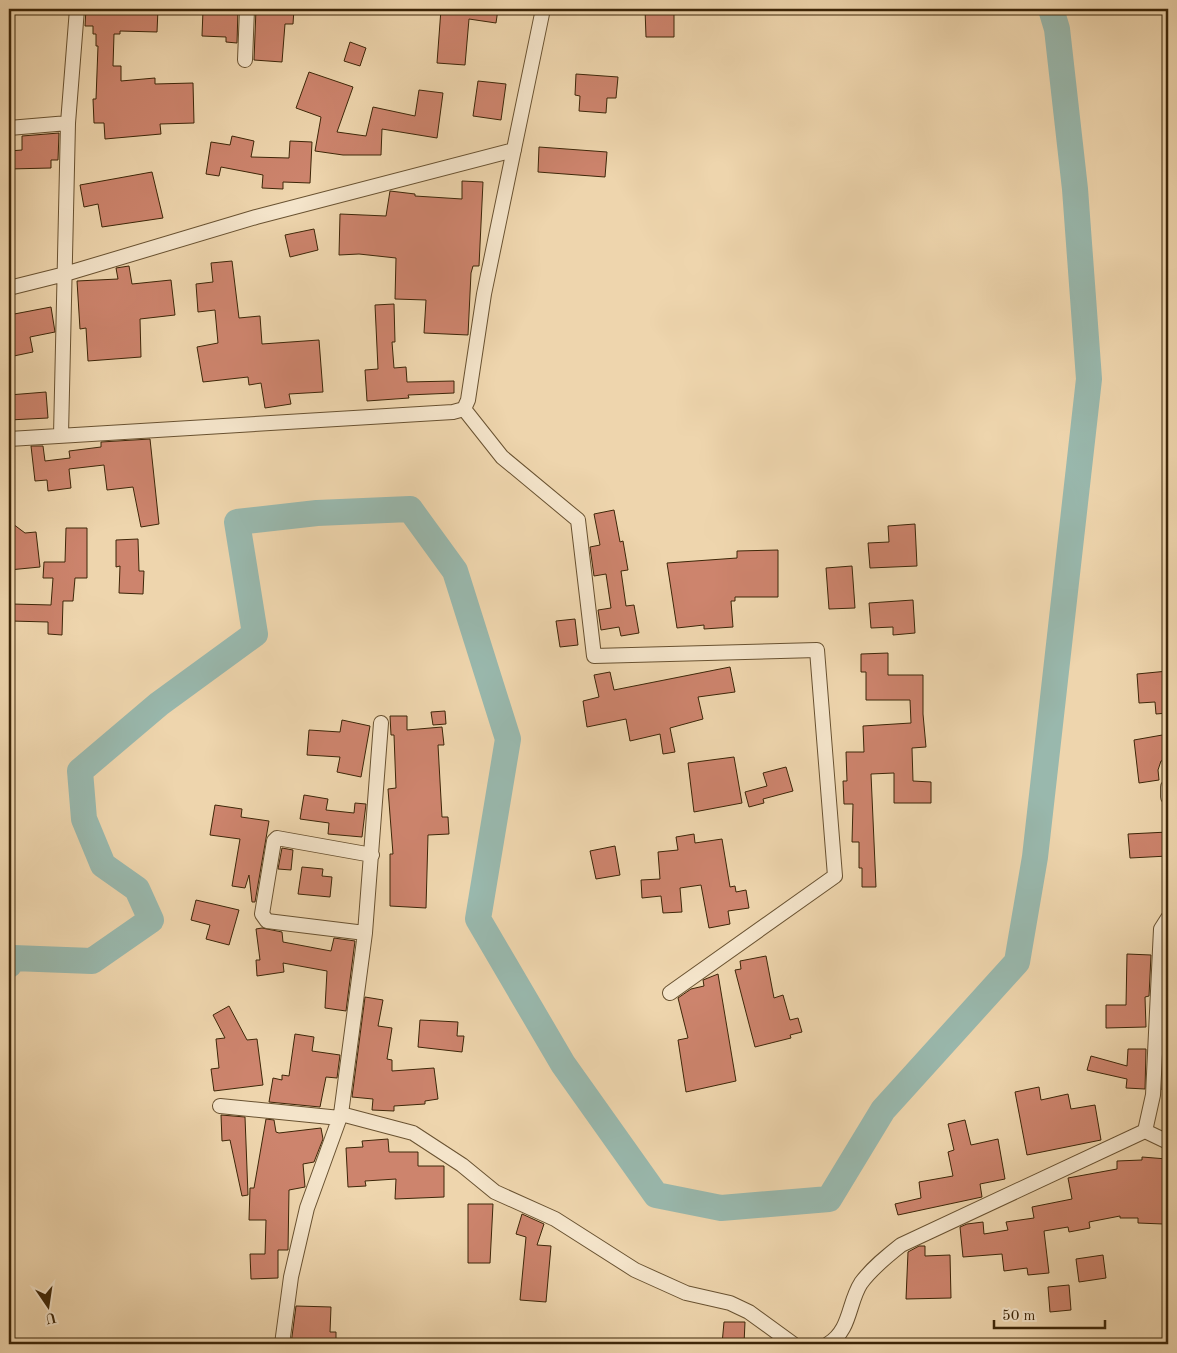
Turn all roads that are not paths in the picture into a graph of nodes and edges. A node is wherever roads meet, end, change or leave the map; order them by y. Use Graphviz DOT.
graph roads {
  1 [pos="77,9"];
  2 [pos="247,9"];
  3 [pos="543,9"];
  4 [pos="245,60"];
  5 [pos="68,123"];
  6 [pos="9,128"];
  7 [pos="514,150"];
  8 [pos="64,274"];
  9 [pos="9,288"];
  10 [pos="464,409"];
  11 [pos="62,435"];
  12 [pos="9,439"];
  13 [pos="380,723"];
  14 [pos="1168,787"];
  15 [pos="1168,798"];
  16 [pos="372,855"];
  17 [pos="1168,918"];
  18 [pos="365,932"];
  19 [pos="670,993"];
  20 [pos="220,1106"];
  21 [pos="340,1116"];
  22 [pos="1144,1131"];
  23 [pos="1168,1142"];
  24 [pos="282,1344"];
  25 [pos="793,1344"];
  26 [pos="828,1344"];
  1 -- 5 [label="street"];
  2 -- 4 [label="street"];
  3 -- 7 [label="street"];
  5 -- 6 [label="street"];
  5 -- 8 [label="street"];
  7 -- 8 [label="street"];
  7 -- 10 [label="street"];
  8 -- 9 [label="street"];
  8 -- 11 [label="street"];
  10 -- 11 [label="street"];
  10 -- 19 [label="street"];
  11 -- 12 [label="street"];
  13 -- 16 [label="street"];
  14 -- 15 [label="street"];
  16 -- 18 [label="street"];
  16 -- 18 [label="street"];
  17 -- 22 [label="street"];
  18 -- 21 [label="street"];
  20 -- 21 [label="street"];
  21 -- 24 [label="street"];
  21 -- 25 [label="street"];
  22 -- 23 [label="street"];
  22 -- 26 [label="street"];
}
